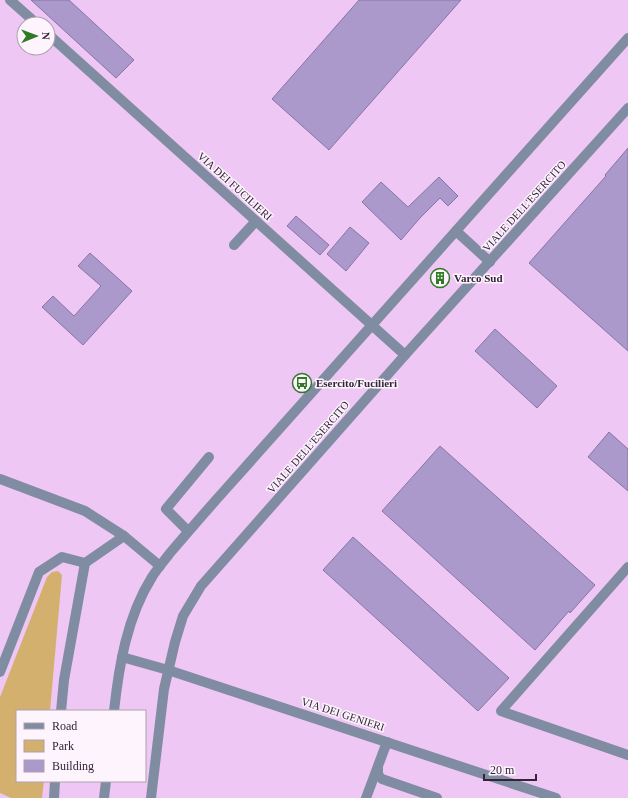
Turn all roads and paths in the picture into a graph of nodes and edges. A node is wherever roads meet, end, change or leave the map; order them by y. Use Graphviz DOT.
graph roads {
  1 [pos="10,0"];
  2 [pos="28,16"];
  3 [pos="628,38"];
  4 [pos="56,41"];
  5 [pos="628,108"];
  6 [pos="256,221"];
  7 [pos="456,231"];
  8 [pos="234,246"];
  9 [pos="490,262"];
  10 [pos="371,325"];
  11 [pos="405,355"];
  12 [pos="209,457"];
  13 [pos="0,479"];
  14 [pos="188,531"];
  15 [pos="124,536"];
  16 [pos="85,563"];
  17 [pos="160,566"];
  18 [pos="628,567"];
  19 [pos="122,657"];
  20 [pos="168,670"];
  21 [pos="0,672"];
  22 [pos="61,710"];
  23 [pos="114,710"];
  24 [pos="387,742"];
  25 [pos="628,755"];
  26 [pos="378,767"];
  27 [pos="55,782"];
  28 [pos="106,782"];
  29 [pos="54,798"];
  30 [pos="104,798"];
  31 [pos="151,798"];
  32 [pos="366,798"];
  33 [pos="437,798"];
  34 [pos="556,798"];
  1 -- 2 [label="street"];
  3 -- 7 [label="street"];
  4 -- 6 [label="street, VIA DEI FUCILIERI"];
  5 -- 9 [label="street, VIALE DELL'ESERCITO"];
  6 -- 8 [label="street"];
  6 -- 10 [label="street, VIA DEI FUCILIERI"];
  7 -- 9 [label="street"];
  7 -- 10 [label="street"];
  9 -- 11 [label="street, VIALE DELL'ESERCITO"];
  10 -- 11 [label="street, VIA DEI FUCILIERI"];
  10 -- 14 [label="street"];
  11 -- 20 [label="street, VIALE DELL'ESERCITO"];
  12 -- 14 [label="street"];
  13 -- 15 [label="street"];
  14 -- 17 [label="street"];
  15 -- 16 [label="street"];
  15 -- 17 [label="street"];
  16 -- 21 [label="street"];
  16 -- 22 [label="street"];
  17 -- 19 [label="street"];
  18 -- 25 [label="street"];
  19 -- 20 [label="street, VIA DEI GENIERI"];
  19 -- 23 [label="street"];
  20 -- 24 [label="street, VIA DEI GENIERI"];
  20 -- 31 [label="street, VIALE DELL'ESERCITO"];
  24 -- 26 [label="street"];
  24 -- 34 [label="street, VIA DEI GENIERI"];
  26 -- 32 [label="street"];
  26 -- 33 [label="street"];
  27 -- 29 [label="street"];
  28 -- 30 [label="street"];
}
